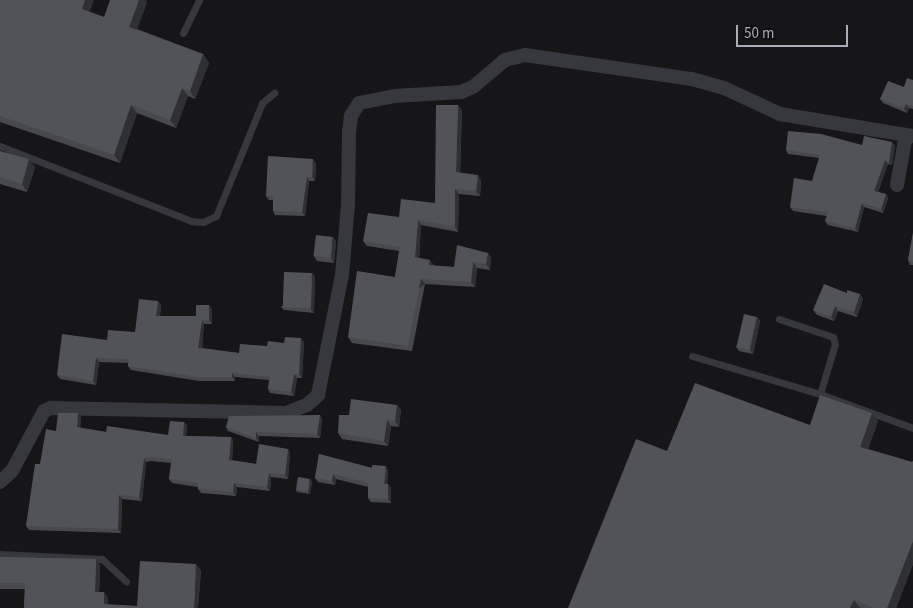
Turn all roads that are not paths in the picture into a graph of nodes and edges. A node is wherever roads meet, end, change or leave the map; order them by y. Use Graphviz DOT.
graph roads {
  1 [pos="199,0"];
  2 [pos="182,33"];
  3 [pos="274,93"];
  4 [pos="909,135"];
  5 [pos="0,146"];
  6 [pos="897,185"];
  7 [pos="779,319"];
  8 [pos="692,356"];
  9 [pos="820,394"];
  10 [pos="913,428"];
  11 [pos="0,482"];
  12 [pos="0,554"];
  13 [pos="126,581"];
  1 -- 2 [label="lane"];
  3 -- 5 [label="lane"];
  4 -- 6 [label="street"];
  4 -- 11 [label="street"];
  7 -- 9 [label="lane"];
  8 -- 9 [label="lane"];
  9 -- 10 [label="lane"];
  12 -- 13 [label="lane"];
}
